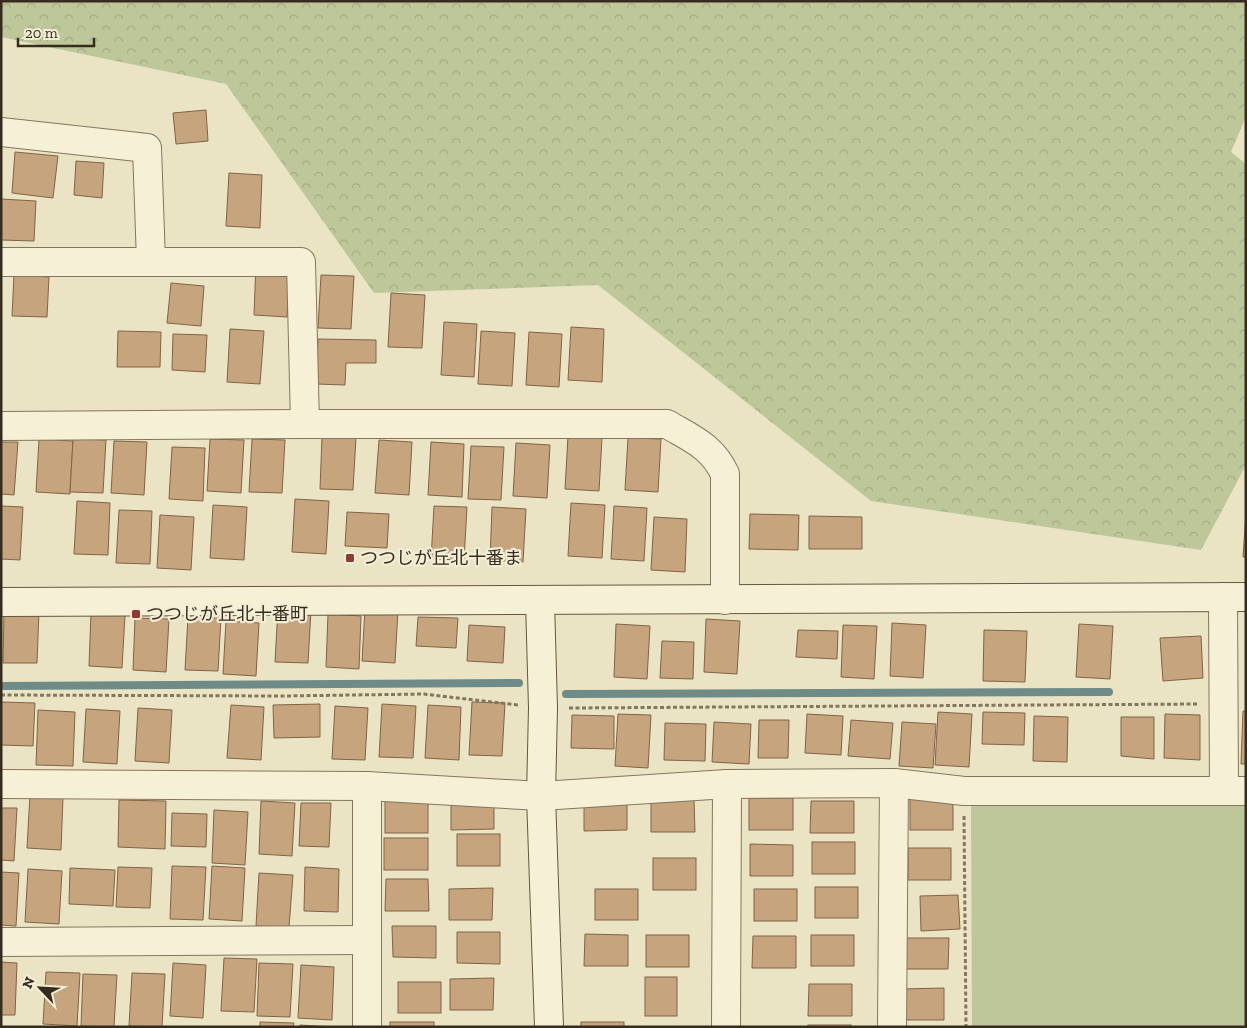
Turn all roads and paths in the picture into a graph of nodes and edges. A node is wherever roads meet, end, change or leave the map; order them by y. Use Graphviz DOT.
graph roads {
  1 [pos="1,132"];
  2 [pos="1,262"];
  3 [pos="151,262"];
  4 [pos="304,424"];
  5 [pos="1,426"];
  6 [pos="1234,597"];
  7 [pos="725,600"];
  8 [pos="540,601"];
  9 [pos="1,602"];
  10 [pos="1,696"];
  11 [pos="1224,704"];
  12 [pos="542,708"];
  13 [pos="894,783"];
  14 [pos="1,784"];
  15 [pos="727,784"];
  16 [pos="367,786"];
  17 [pos="964,790"];
  18 [pos="1235,791"];
  19 [pos="541,796"];
  20 [pos="367,940"];
  21 [pos="1,942"];
  22 [pos="367,1027"];
  23 [pos="549,1027"];
  24 [pos="726,1027"];
  25 [pos="892,1027"];
  26 [pos="966,1027"];
  1 -- 3 [label="street"];
  2 -- 3 [label="street"];
  3 -- 4 [label="street"];
  4 -- 5 [label="street"];
  4 -- 7 [label="street"];
  6 -- 7 [label="street"];
  6 -- 11 [label="street"];
  7 -- 8 [label="street"];
  8 -- 9 [label="street"];
  8 -- 12 [label="street"];
  10 -- 12 [label="path"];
  11 -- 12 [label="path"];
  11 -- 18 [label="street"];
  12 -- 19 [label="street"];
  13 -- 15 [label="street"];
  13 -- 17 [label="street"];
  13 -- 25 [label="street"];
  14 -- 16 [label="street"];
  15 -- 19 [label="street"];
  15 -- 24 [label="street"];
  16 -- 19 [label="street"];
  16 -- 20 [label="street"];
  17 -- 18 [label="street"];
  17 -- 26 [label="path"];
  19 -- 23 [label="street"];
  20 -- 21 [label="street"];
  20 -- 22 [label="street"];
}
